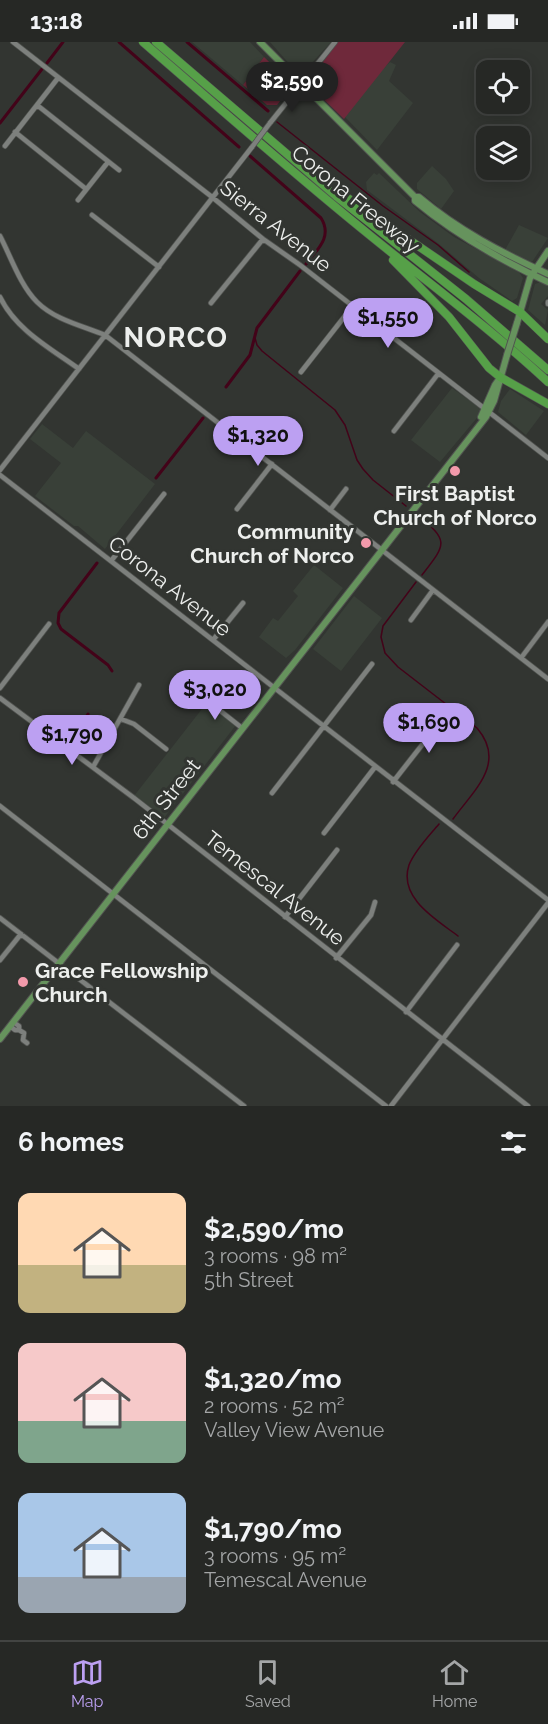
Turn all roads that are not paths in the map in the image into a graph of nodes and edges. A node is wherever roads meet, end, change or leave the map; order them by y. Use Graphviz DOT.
graph roads {
  1 [pos="13,42"];
  2 [pos="143,42"];
  3 [pos="150,42"];
  4 [pos="156,42"];
  5 [pos="163,42"];
  6 [pos="260,42"];
  7 [pos="335,42"];
  8 [pos="58,78"];
  9 [pos="301,84"];
  10 [pos="37,105"];
  11 [pos="15,132"];
  12 [pos="5,146"];
  13 [pos="108,162"];
  14 [pos="119,170"];
  15 [pos="86,189"];
  16 [pos="339,192"];
  17 [pos="212,197"];
  18 [pos="415,197"];
  19 [pos="78,200"];
  20 [pos="92,215"];
  21 [pos="0,236"];
  22 [pos="370,236"];
  23 [pos="262,239"];
  24 [pos="484,250"];
  25 [pos="499,251"];
  26 [pos="548,251"];
  27 [pos="159,267"];
  28 [pos="534,271"];
  29 [pos="548,274"];
  30 [pos="548,282"];
  31 [pos="0,297"];
  32 [pos="211,303"];
  33 [pos="352,307"];
  34 [pos="520,312"];
  35 [pos="105,335"];
  36 [pos="548,339"];
  37 [pos="548,364"];
  38 [pos="79,369"];
  39 [pos="548,370"];
  40 [pos="301,372"];
  41 [pos="438,374"];
  42 [pos="548,376"];
  43 [pos="501,377"];
  44 [pos="548,381"];
  45 [pos="548,405"];
  46 [pos="487,411"];
  47 [pos="394,431"];
  48 [pos="548,458"];
  49 [pos="272,464"];
  50 [pos="0,473"];
  51 [pos="346,489"];
  52 [pos="164,494"];
  53 [pos="237,509"];
  54 [pos="330,510"];
  55 [pos="381,550"];
  56 [pos="111,561"];
  57 [pos="433,590"];
  58 [pos="243,603"];
  59 [pos="411,620"];
  60 [pos="548,622"];
  61 [pos="49,624"];
  62 [pos="213,640"];
  63 [pos="521,658"];
  64 [pos="372,664"];
  65 [pos="548,679"];
  66 [pos="139,685"];
  67 [pos="274,687"];
  68 [pos="0,688"];
  69 [pos="199,697"];
  70 [pos="0,698"];
  71 [pos="447,713"];
  72 [pos="121,719"];
  73 [pos="323,726"];
  74 [pos="242,728"];
  75 [pos="166,749"];
  76 [pos="93,767"];
  77 [pos="375,767"];
  78 [pos="393,782"];
  79 [pos="272,793"];
  80 [pos="0,806"];
  81 [pos="167,825"];
  82 [pos="324,833"];
  83 [pos="337,850"];
  84 [pos="112,894"];
  85 [pos="548,901"];
  86 [pos="375,902"];
  87 [pos="285,917"];
  88 [pos="0,918"];
  89 [pos="21,934"];
  90 [pos="457,945"];
  91 [pos="336,958"];
  92 [pos="0,960"];
  93 [pos="59,963"];
  94 [pos="406,1012"];
  95 [pos="11,1024"];
  96 [pos="0,1039"];
  97 [pos="442,1040"];
  98 [pos="27,1042"];
  99 [pos="244,1106"];
  100 [pos="386,1106"];
  101 [pos="391,1106"];
  102 [pos="528,1106"];
  1 -- 8 [label="street, Sierra Avenue"];
  2 -- 22 [label="highway, Corona Freeway"];
  3 -- 42 [label="highway"];
  4 -- 39 [label="highway"];
  5 -- 16 [label="highway, Corona Freeway"];
  6 -- 9 [label="main road"];
  7 -- 9 [label="street"];
  8 -- 10 [label="street"];
  8 -- 17 [label="street, Sierra Avenue"];
  9 -- 17 [label="street, bridge"];
  9 -- 18 [label="main road"];
  10 -- 11 [label="street"];
  10 -- 13 [label="street"];
  11 -- 12 [label="street"];
  11 -- 15 [label="street"];
  13 -- 14 [label="street"];
  13 -- 15 [label="street"];
  15 -- 19 [label="street"];
  16 -- 34 [label="highway"];
  16 -- 37 [label="highway, Corona Freeway"];
  17 -- 23 [label="street, Sierra Avenue"];
  17 -- 27 [label="street"];
  18 -- 24 [label="main road"];
  18 -- 25 [label="main road"];
  20 -- 27 [label="street"];
  21 -- 35 [label="street"];
  22 -- 43 [label="highway"];
  22 -- 44 [label="highway, Corona Freeway"];
  23 -- 32 [label="street"];
  23 -- 33 [label="street, Sierra Avenue"];
  24 -- 25 [label="main road"];
  24 -- 28 [label="main road"];
  25 -- 28 [label="main road"];
  26 -- 28 [label="main road, 6th Street"];
  27 -- 35 [label="street"];
  28 -- 29 [label="main road"];
  28 -- 30 [label="main road"];
  28 -- 34 [label="main road, 6th Street"];
  31 -- 38 [label="street"];
  33 -- 40 [label="street"];
  33 -- 41 [label="street, Sierra Avenue"];
  34 -- 36 [label="highway"];
  34 -- 43 [label="main road, 6th Street, bridge"];
  35 -- 38 [label="street"];
  35 -- 49 [label="street"];
  38 -- 50 [label="street"];
  41 -- 46 [label="street, Sierra Avenue"];
  41 -- 47 [label="street"];
  43 -- 45 [label="highway"];
  43 -- 46 [label="main road, 6th Street"];
  46 -- 48 [label="street, Sierra Avenue"];
  46 -- 55 [label="main road, 6th Street"];
  49 -- 53 [label="street"];
  49 -- 54 [label="street"];
  50 -- 56 [label="street, Corona Avenue"];
  51 -- 54 [label="street"];
  52 -- 56 [label="street"];
  54 -- 55 [label="street"];
  55 -- 57 [label="street"];
  55 -- 67 [label="main road, 6th Street"];
  56 -- 62 [label="street, Corona Avenue"];
  57 -- 59 [label="street"];
  57 -- 63 [label="street"];
  58 -- 62 [label="street"];
  60 -- 63 [label="street"];
  61 -- 68 [label="street"];
  62 -- 67 [label="street, Corona Avenue"];
  63 -- 65 [label="street"];
  64 -- 73 [label="street"];
  66 -- 72 [label="street"];
  67 -- 73 [label="street, Corona Avenue"];
  67 -- 74 [label="main road, 6th Street"];
  69 -- 74 [label="street"];
  70 -- 76 [label="street, Temescal Avenue"];
  71 -- 78 [label="street"];
  72 -- 75 [label="street"];
  72 -- 76 [label="street"];
  73 -- 77 [label="street, Corona Avenue"];
  73 -- 79 [label="street"];
  74 -- 81 [label="main road, 6th Street"];
  76 -- 81 [label="street, Temescal Avenue"];
  77 -- 78 [label="street, Corona Avenue"];
  77 -- 82 [label="street"];
  78 -- 85 [label="street, Corona Avenue"];
  80 -- 84 [label="street"];
  81 -- 84 [label="main road, 6th Street"];
  81 -- 87 [label="street, Temescal Avenue"];
  83 -- 87 [label="street"];
  84 -- 93 [label="main road, 6th Street"];
  84 -- 100 [label="street"];
  85 -- 97 [label="street"];
  86 -- 91 [label="street"];
  87 -- 91 [label="street, Temescal Avenue"];
  88 -- 89 [label="street"];
  89 -- 92 [label="street"];
  89 -- 93 [label="street"];
  90 -- 94 [label="street"];
  91 -- 94 [label="street, Temescal Avenue"];
  93 -- 95 [label="main road, 6th Street"];
  93 -- 99 [label="street"];
  94 -- 97 [label="street, Temescal Avenue"];
  95 -- 96 [label="main road, 6th Street"];
  95 -- 98 [label="street"];
  97 -- 101 [label="street"];
  97 -- 102 [label="street, Temescal Avenue"];
}
